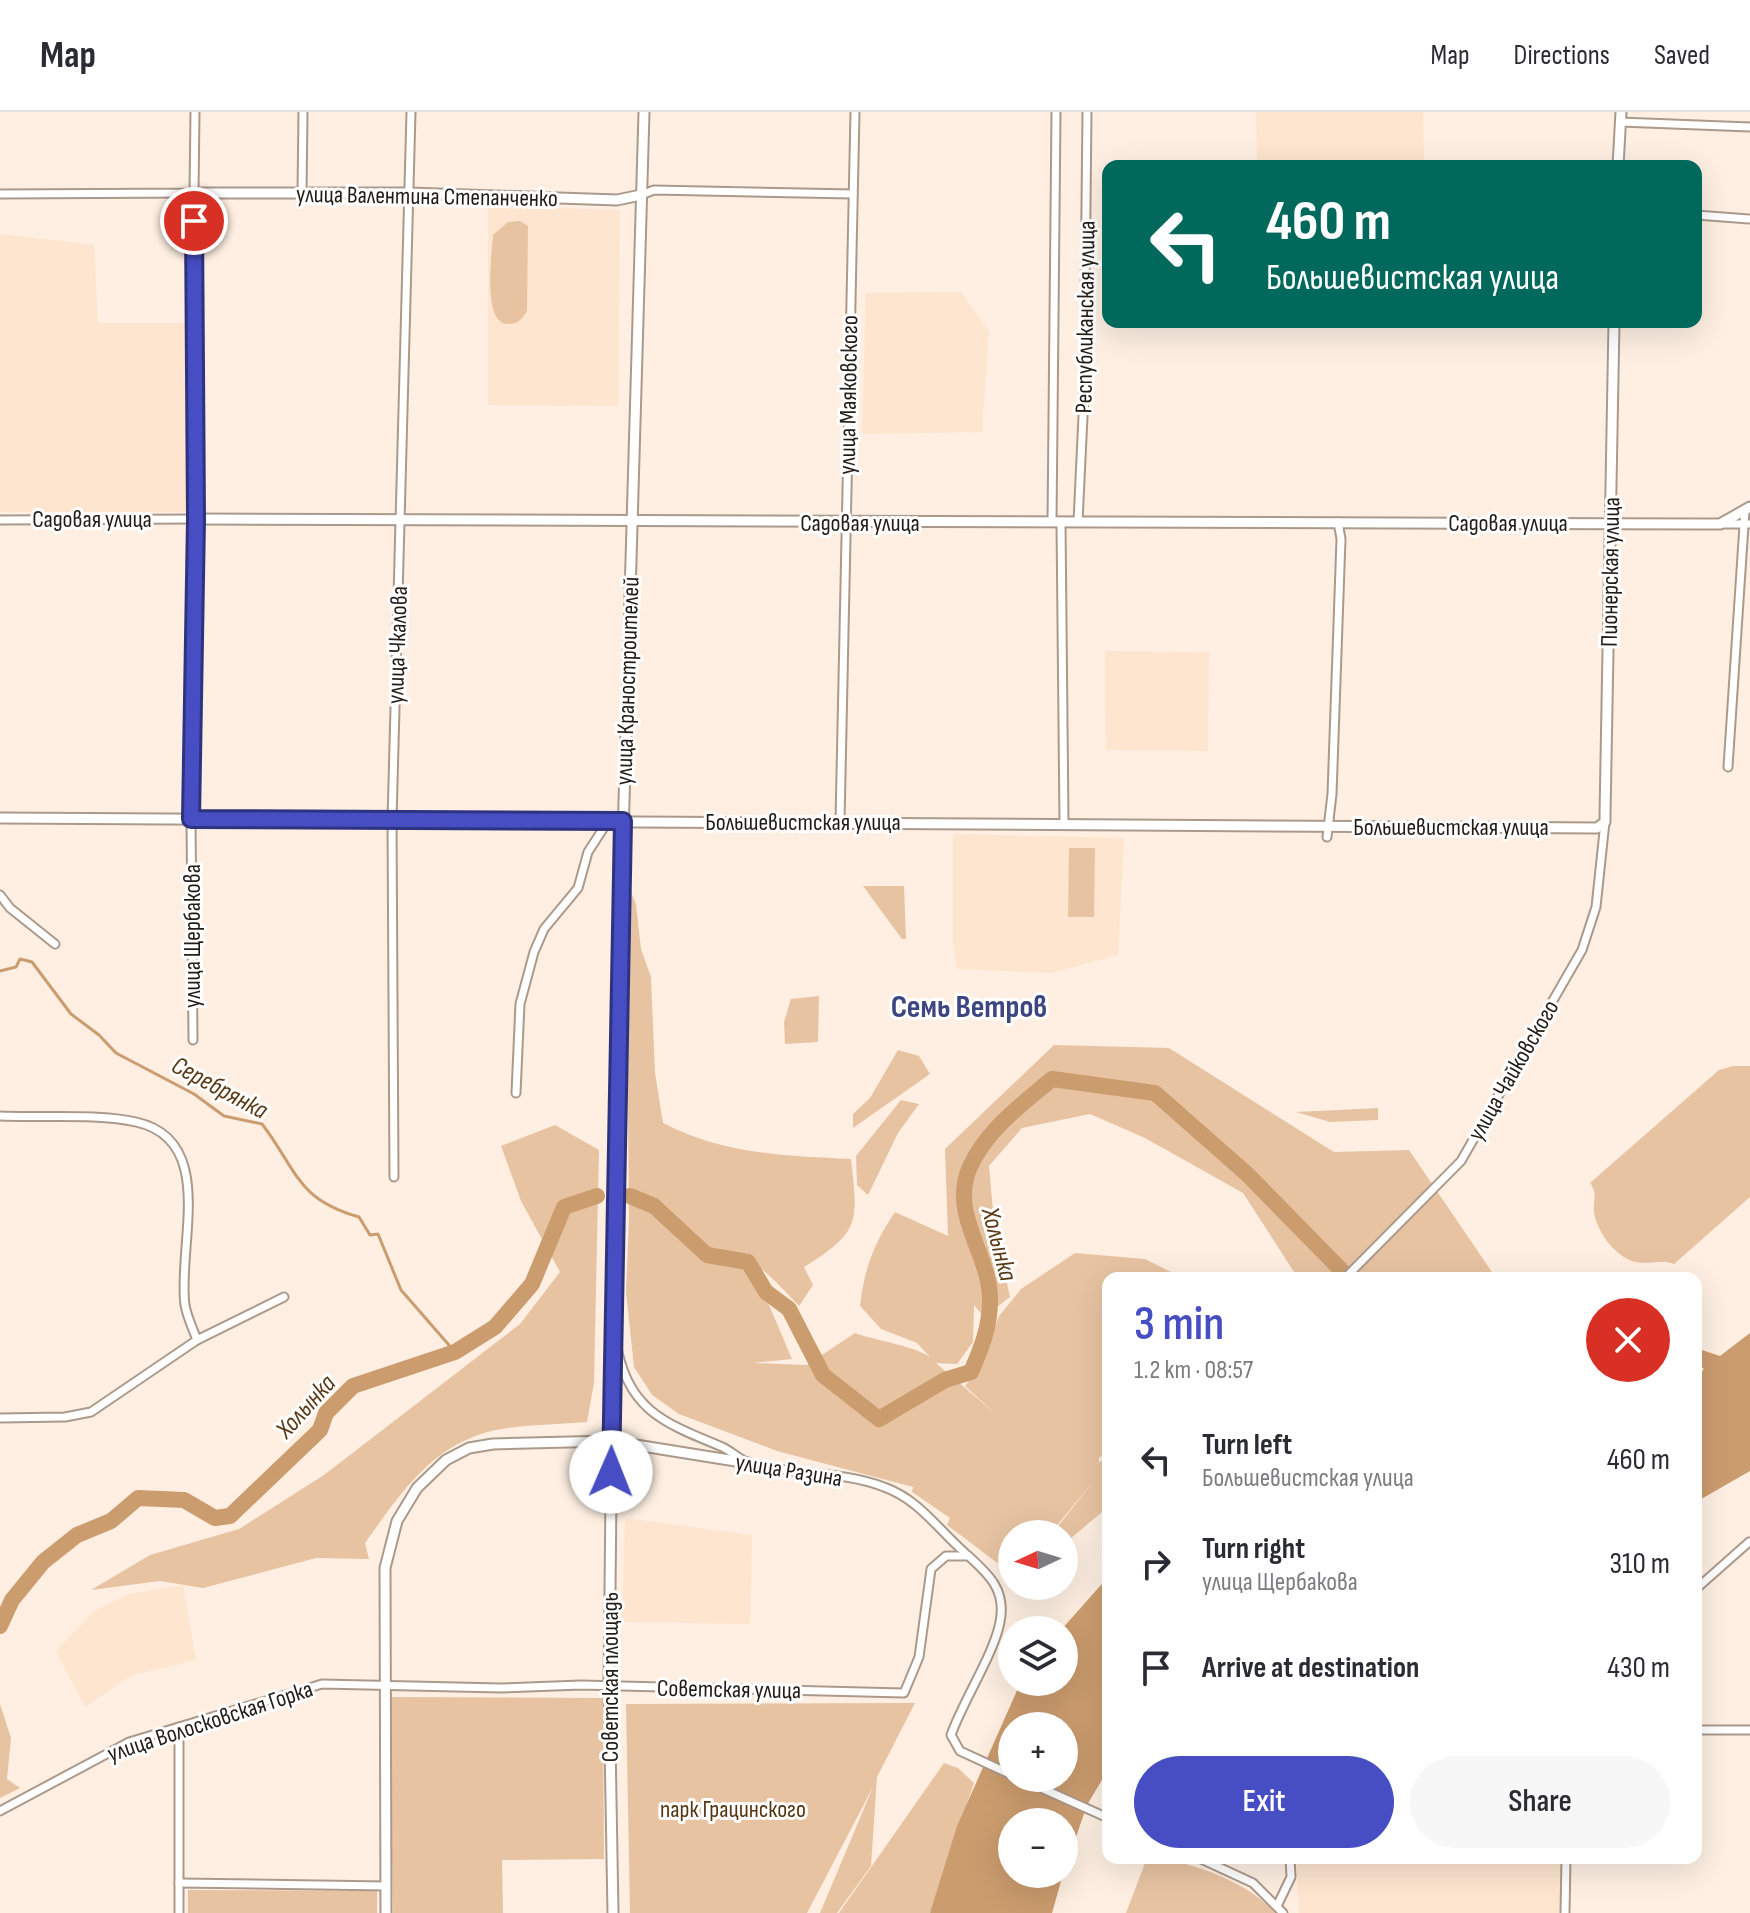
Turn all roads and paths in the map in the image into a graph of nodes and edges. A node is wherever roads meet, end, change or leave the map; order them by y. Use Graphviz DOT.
graph roads {
  1 [pos="195,112"];
  2 [pos="303,112"];
  3 [pos="411,112"];
  4 [pos="644,112"];
  5 [pos="855,112"];
  6 [pos="1056,112"];
  7 [pos="1087,112"];
  8 [pos="1621,117"];
  9 [pos="1750,127"];
  10 [pos="1618,160"];
  11 [pos="194,193"];
  12 [pos="302,193"];
  13 [pos="409,193"];
  14 [pos="0,194"];
  15 [pos="853,194"];
  16 [pos="641,195"];
  17 [pos="1702,215"];
  18 [pos="1750,219"];
  19 [pos="1614,328"];
  20 [pos="1748,508"];
  21 [pos="196,519"];
  22 [pos="403,519"];
  23 [pos="0,520"];
  24 [pos="632,522"];
  25 [pos="1056,522"];
  26 [pos="1078,522"];
  27 [pos="1338,522"];
  28 [pos="846,523"];
  29 [pos="1611,523"];
  30 [pos="1720,524"];
  31 [pos="1747,524"];
  32 [pos="1728,767"];
  33 [pos="0,818"];
  34 [pos="191,819"];
  35 [pos="392,820"];
  36 [pos="608,821"];
  37 [pos="623,821"];
  38 [pos="840,822"];
  39 [pos="1605,822"];
  40 [pos="1064,823"];
  41 [pos="1328,832"];
  42 [pos="0,895"];
  43 [pos="55,944"];
  44 [pos="193,1040"];
  45 [pos="516,1093"];
  46 [pos="0,1116"];
  47 [pos="394,1177"];
  48 [pos="1351,1272"];
  49 [pos="284,1297"];
  50 [pos="613,1316"];
  51 [pos="197,1340"];
  52 [pos="0,1418"];
  53 [pos="611,1441"];
  54 [pos="748,1463"];
  55 [pos="1749,1542"];
  56 [pos="968,1556"];
  57 [pos="1702,1584"];
  58 [pos="609,1686"];
  59 [pos="385,1687"];
  60 [pos="179,1727"];
  61 [pos="1702,1730"];
  62 [pos="1750,1730"];
  63 [pos="998,1769"];
  64 [pos="1050,1792"];
  65 [pos="0,1811"];
  66 [pos="1102,1815"];
  67 [pos="1212,1864"];
  68 [pos="1290,1864"];
  69 [pos="1566,1864"];
  70 [pos="179,1883"];
  71 [pos="385,1886"];
  72 [pos="1278,1904"];
  73 [pos="179,1913"];
  74 [pos="386,1913"];
  75 [pos="613,1913"];
  76 [pos="1283,1913"];
  77 [pos="1565,1913"];
  1 -- 11 [label="street, улица Щербакова"];
  2 -- 12 [label="street"];
  3 -- 13 [label="street, улица Чкалова"];
  4 -- 16 [label="street, улица Краностроителей"];
  5 -- 15 [label="street, улица Маяковского"];
  6 -- 25 [label="street, Республиканская улица"];
  7 -- 26 [label="street, Республиканская улица"];
  8 -- 9 [label="street"];
  8 -- 10 [label="street"];
  11 -- 12 [label="street, улица Валентина Степанченко"];
  11 -- 14 [label="street, улица Валентина Степанченко"];
  11 -- 21 [label="street, улица Щербакова"];
  12 -- 13 [label="street, улица Валентина Степанченко"];
  13 -- 16 [label="street, улица Валентина Степанченко"];
  13 -- 22 [label="street, улица Чкалова"];
  15 -- 16 [label="street, улица Валентина Степанченко"];
  15 -- 28 [label="street, улица Маяковского"];
  16 -- 24 [label="street, улица Краностроителей"];
  17 -- 18 [label="street"];
  19 -- 29 [label="street, Пионерская улица"];
  20 -- 30 [label="street"];
  20 -- 31 [label="street"];
  21 -- 22 [label="street, Садовая улица"];
  21 -- 23 [label="street, Садовая улица"];
  21 -- 34 [label="street, улица Щербакова"];
  22 -- 24 [label="street, Садовая улица"];
  22 -- 35 [label="street, улица Чкалова"];
  24 -- 28 [label="street, Садовая улица"];
  24 -- 37 [label="street, улица Краностроителей"];
  25 -- 26 [label="street, Садовая улица"];
  25 -- 28 [label="street, Садовая улица"];
  25 -- 40 [label="street, Республиканская улица"];
  26 -- 27 [label="street, Садовая улица"];
  27 -- 29 [label="street, Садовая улица"];
  27 -- 41 [label="street"];
  28 -- 38 [label="street, улица Маяковского"];
  29 -- 30 [label="street, Садовая улица"];
  29 -- 39 [label="street, Пионерская улица"];
  30 -- 31 [label="street"];
  31 -- 32 [label="street"];
  33 -- 34 [label="street, Большевистская улица"];
  34 -- 35 [label="street, Большевистская улица"];
  34 -- 44 [label="street, улица Щербакова"];
  35 -- 36 [label="street, Большевистская улица"];
  35 -- 47 [label="street, улица Чкалова"];
  36 -- 37 [label="street, Большевистская улица"];
  36 -- 45 [label="street"];
  37 -- 38 [label="street, Большевистская улица"];
  37 -- 50 [label="street, улица Краностроителей"];
  38 -- 40 [label="street, Большевистская улица"];
  39 -- 41 [label="street, Большевистская улица"];
  39 -- 48 [label="street, улица Чайковского"];
  40 -- 41 [label="street, Большевистская улица"];
  42 -- 43 [label="street"];
  46 -- 51 [label="street"];
  49 -- 51 [label="street"];
  50 -- 53 [label="street, улица Краностроителей"];
  50 -- 54 [label="street"];
  51 -- 52 [label="street"];
  53 -- 54 [label="street, улица Разина"];
  53 -- 58 [label="street, Советская площадь"];
  53 -- 59 [label="street, улица Разина"];
  54 -- 56 [label="street, улица Разина"];
  55 -- 57 [label="street"];
  56 -- 58 [label="street, Советская улица"];
  56 -- 63 [label="street, улица Разина"];
  58 -- 59 [label="street, Советская улица"];
  58 -- 75 [label="street, Советская площадь"];
  59 -- 60 [label="street, улица Волосковская Горка"];
  59 -- 71 [label="street"];
  60 -- 65 [label="street, улица Волосковская Горка"];
  60 -- 70 [label="street"];
  61 -- 62 [label="street"];
  64 -- 66 [label="street"];
  67 -- 72 [label="street"];
  68 -- 72 [label="street"];
  69 -- 77 [label="street"];
  70 -- 71 [label="street"];
  70 -- 73 [label="street"];
  71 -- 74 [label="street"];
  72 -- 76 [label="street"];
}
